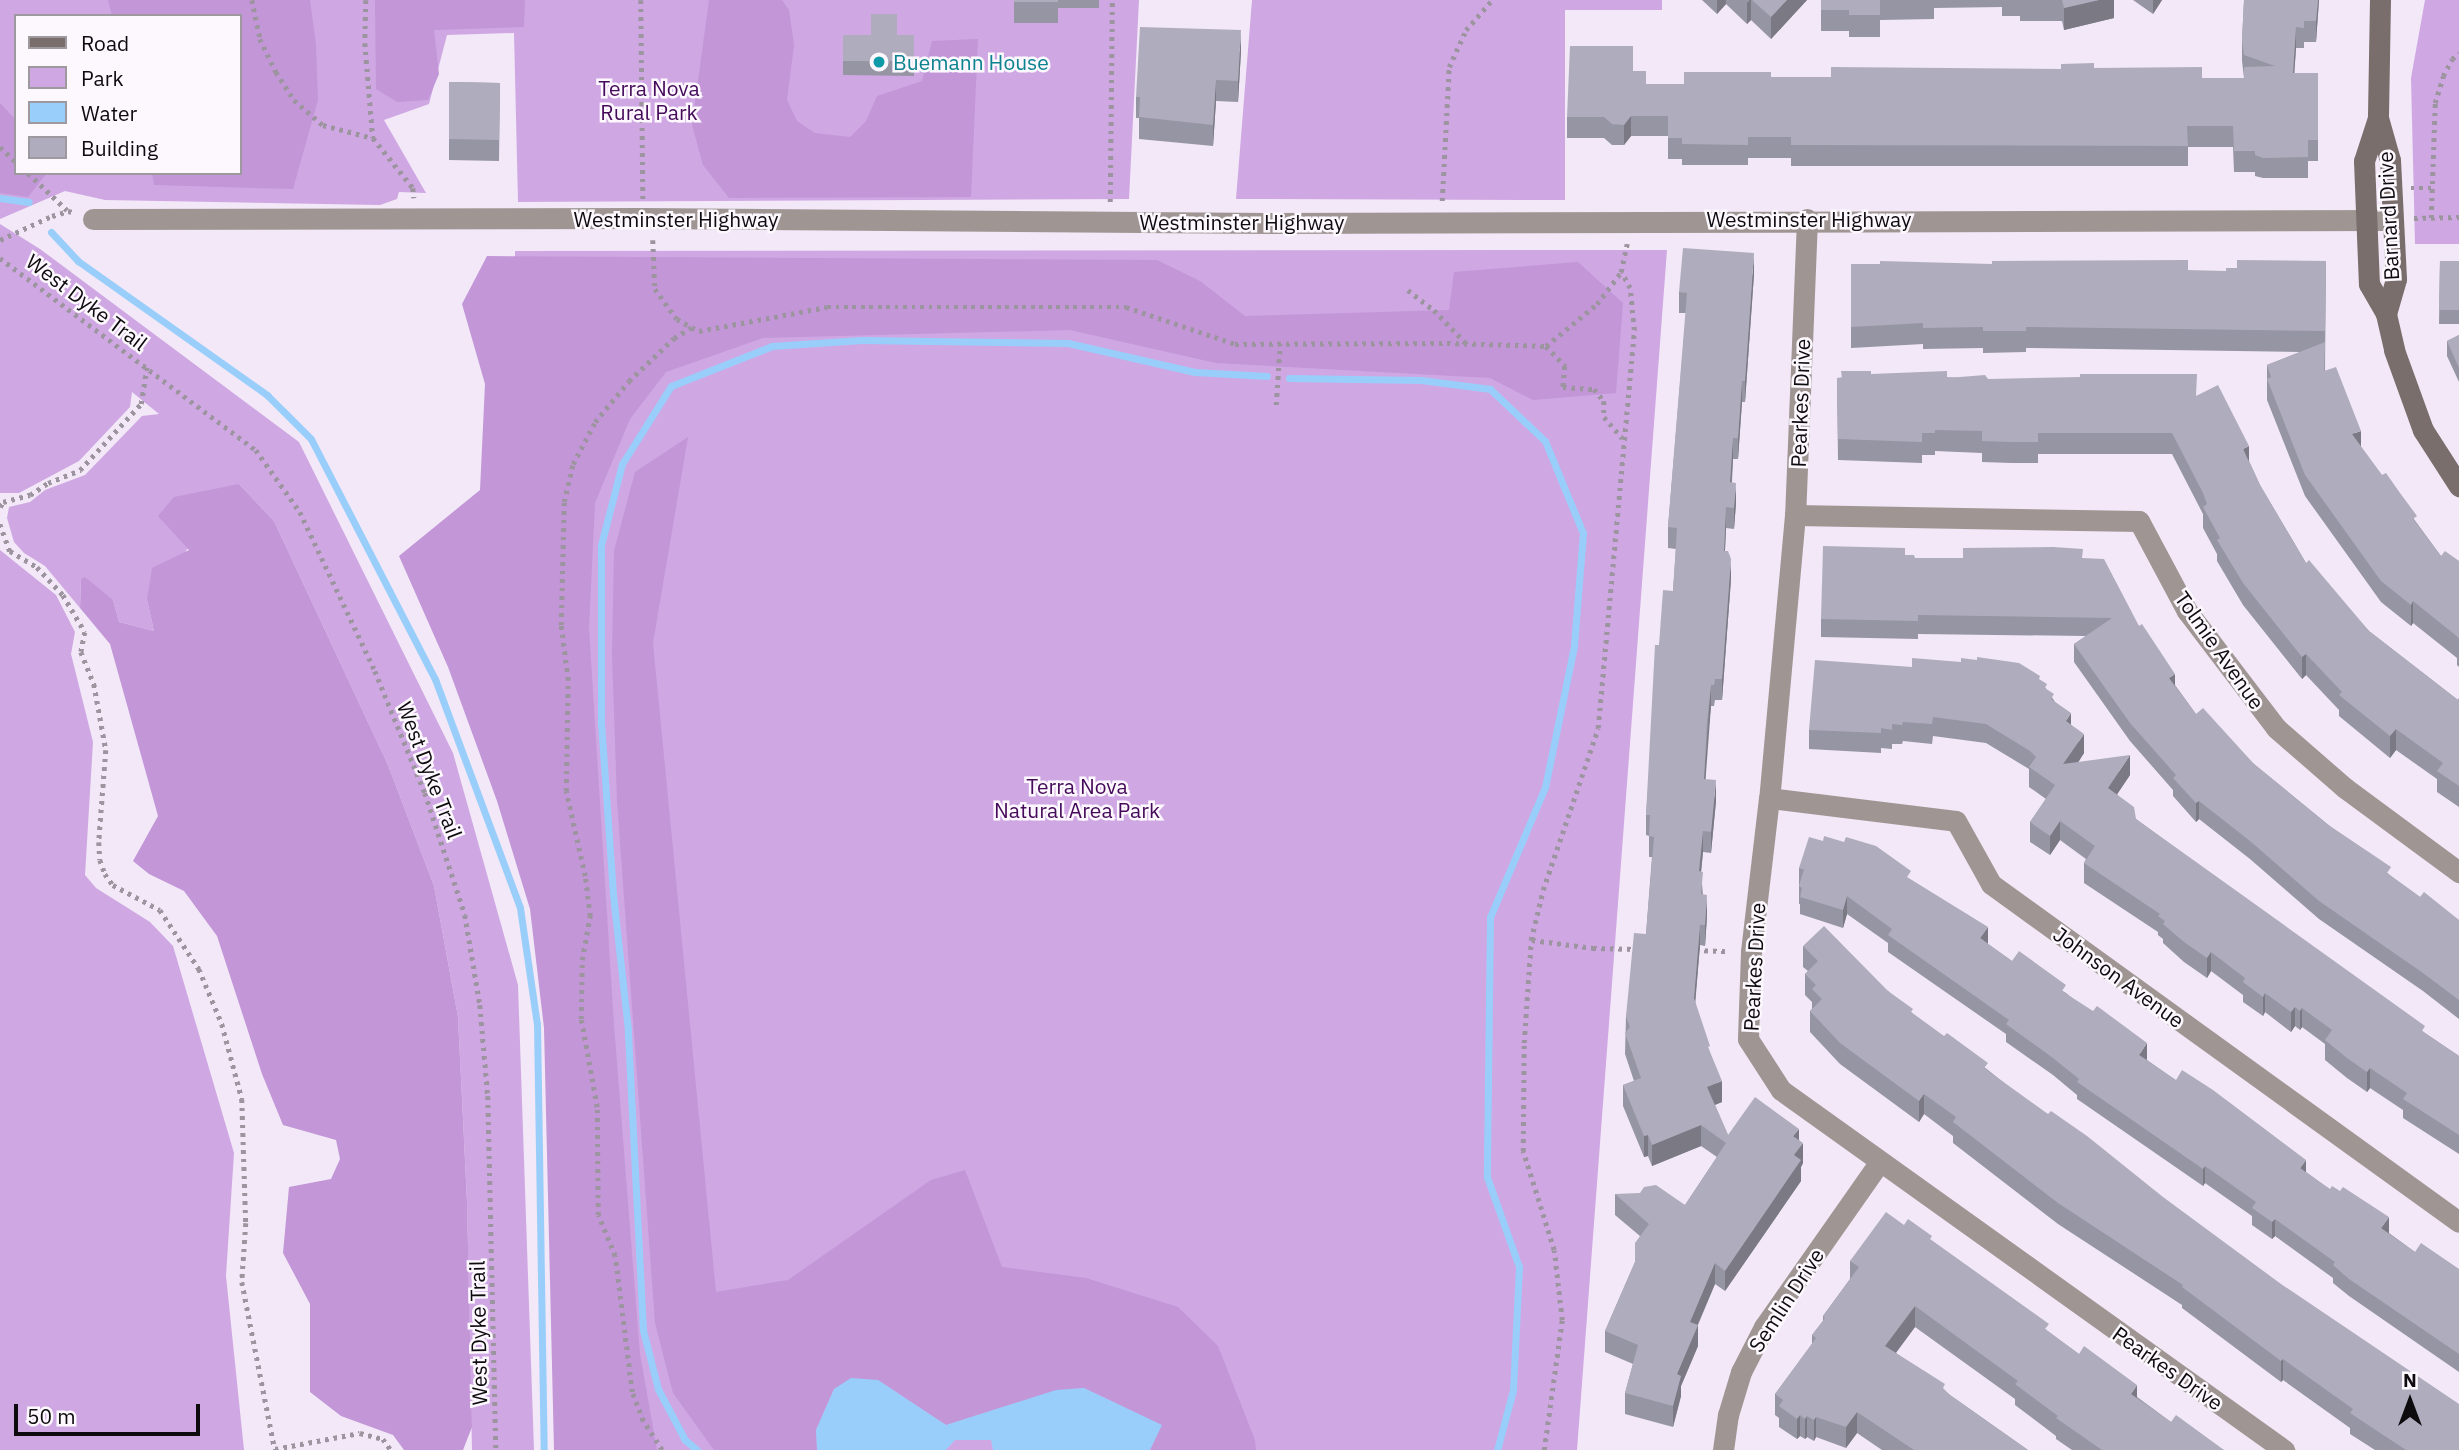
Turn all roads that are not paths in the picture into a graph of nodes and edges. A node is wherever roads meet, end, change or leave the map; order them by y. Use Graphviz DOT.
graph roads {
  1 [pos="2380,0"];
  2 [pos="2378,118"];
  3 [pos="93,219"];
  4 [pos="1807,219"];
  5 [pos="2401,219"];
  6 [pos="2366,220"];
  7 [pos="2386,314"];
  8 [pos="2459,486"];
  9 [pos="1795,515"];
  10 [pos="1769,798"];
  11 [pos="2459,872"];
  12 [pos="1879,1163"];
  13 [pos="2459,1222"];
  14 [pos="1723,1450"];
  15 [pos="2284,1450"];
  1 -- 2 [label="street, Barnard Drive"];
  2 -- 5 [label="street, Barnard Drive"];
  2 -- 6 [label="street, Barnard Drive"];
  3 -- 4 [label="street, Westminster Highway"];
  4 -- 6 [label="street, Westminster Highway"];
  4 -- 9 [label="street, Pearkes Drive"];
  5 -- 6 [label="street, Westminster Highway"];
  5 -- 7 [label="street, Barnard Drive"];
  6 -- 7 [label="street, Barnard Drive"];
  7 -- 8 [label="street, Barnard Drive"];
  9 -- 10 [label="street, Pearkes Drive"];
  9 -- 11 [label="street, Tolmie Avenue"];
  10 -- 12 [label="street, Pearkes Drive"];
  10 -- 13 [label="street, Johnson Avenue"];
  12 -- 14 [label="street, Semlin Drive"];
  12 -- 15 [label="street, Pearkes Drive"];
}
